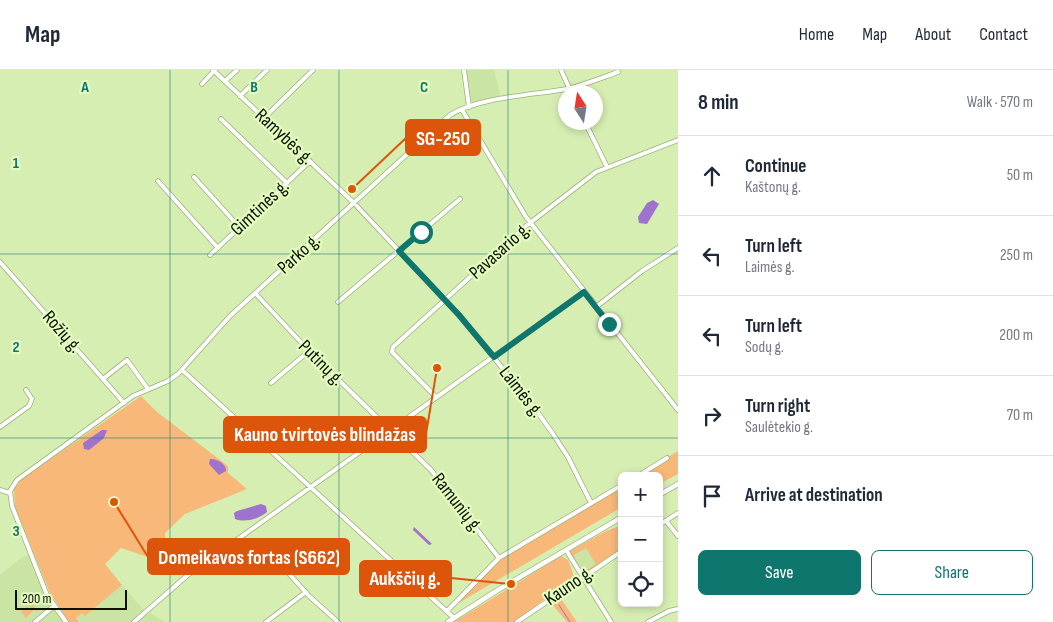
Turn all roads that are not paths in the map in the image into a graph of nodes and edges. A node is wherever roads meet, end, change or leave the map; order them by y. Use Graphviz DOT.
graph roads {
  1 [pos="214,70"];
  2 [pos="237,70"];
  3 [pos="267,70"];
  4 [pos="313,70"];
  5 [pos="464,70"];
  6 [pos="561,70"];
  7 [pos="618,72"];
  8 [pos="225,82"];
  9 [pos="202,84"];
  10 [pos="568,85"];
  11 [pos="583,85"];
  12 [pos="558,91"];
  13 [pos="240,96"];
  14 [pos="470,107"];
  15 [pos="462,110"];
  16 [pos="221,119"];
  17 [pos="264,119"];
  18 [pos="589,130"];
  19 [pos="678,140"];
  20 [pos="310,161"];
  21 [pos="607,167"];
  22 [pos="194,177"];
  23 [pos="158,181"];
  24 [pos="287,183"];
  25 [pos="460,199"];
  26 [pos="354,203"];
  27 [pos="530,223"];
  28 [pos="240,228"];
  29 [pos="218,248"];
  30 [pos="678,248"];
  31 [pos="399,251"];
  32 [pos="210,255"];
  33 [pos="0,262"];
  34 [pos="584,292"];
  35 [pos="255,293"];
  36 [pos="445,301"];
  37 [pos="338,302"];
  38 [pos="596,307"];
  39 [pos="309,351"];
  40 [pos="494,357"];
  41 [pos="182,370"];
  42 [pos="103,379"];
  43 [pos="271,383"];
  44 [pos="148,389"];
  45 [pos="26,390"];
  46 [pos="436,397"];
  47 [pos="124,403"];
  48 [pos="678,410"];
  49 [pos="0,427"];
  50 [pos="390,430"];
  51 [pos="667,458"];
  52 [pos="644,472"];
  53 [pos="678,484"];
  54 [pos="311,486"];
  55 [pos="618,487"];
  56 [pos="0,490"];
  57 [pos="10,493"];
  58 [pos="663,493"];
  59 [pos="591,503"];
  60 [pos="678,513"];
  61 [pos="618,519"];
  62 [pos="666,521"];
  63 [pos="663,523"];
  64 [pos="678,536"];
  65 [pos="566,550"];
  66 [pos="618,554"];
  67 [pos="275,558"];
  68 [pos="499,558"];
  69 [pos="582,577"];
  70 [pos="306,592"];
  71 [pos="54,606"];
  72 [pos="678,609"];
  73 [pos="447,610"];
  74 [pos="454,618"];
  75 [pos="35,622"];
  76 [pos="66,622"];
  77 [pos="134,622"];
  78 [pos="266,622"];
  79 [pos="338,622"];
  80 [pos="448,622"];
  81 [pos="518,622"];
  82 [pos="611,622"];
  83 [pos="648,622"];
  1 -- 8 [label="street, Ramybės g."];
  1 -- 9 [label="street"];
  2 -- 8 [label="street"];
  3 -- 13 [label="street"];
  4 -- 17 [label="street"];
  5 -- 14 [label="street"];
  6 -- 10 [label="street"];
  7 -- 11 [label="street, Parko g."];
  8 -- 13 [label="street, Ramybės g."];
  12 -- 14 [label="street, Parko g."];
  13 -- 17 [label="street, Ramybės g."];
  14 -- 15 [label="street, Parko g."];
  15 -- 26 [label="street, Parko g."];
  15 -- 27 [label="street"];
  16 -- 24 [label="street"];
  17 -- 20 [label="street, Ramybės g."];
  18 -- 21 [label="street"];
  19 -- 21 [label="street, Pavasario g."];
  20 -- 24 [label="street, Gimtinės g."];
  20 -- 26 [label="street, Ramybės g."];
  21 -- 27 [label="street, Pavasario g."];
  22 -- 28 [label="street"];
  23 -- 29 [label="street"];
  24 -- 28 [label="street, Gimtinės g."];
  25 -- 31 [label="street"];
  26 -- 31 [label="street, Laimės g."];
  26 -- 35 [label="street, Parko g."];
  27 -- 34 [label="street"];
  27 -- 36 [label="street, Pavasario g."];
  28 -- 29 [label="street, Gimtinės g."];
  29 -- 32 [label="street, Gimtinės g."];
  30 -- 38 [label="street"];
  31 -- 36 [label="street, Laimės g."];
  31 -- 37 [label="street"];
  33 -- 42 [label="street, Rožių g."];
  34 -- 38 [label="street"];
  34 -- 40 [label="street"];
  35 -- 39 [label="street, Putinų g."];
  35 -- 41 [label="street, Parko g."];
  36 -- 40 [label="street, Laimės g."];
  36 -- 46 [label="street, Pavasario g."];
  38 -- 48 [label="street"];
  39 -- 43 [label="street"];
  39 -- 50 [label="street, Putinų g."];
  40 -- 46 [label="street"];
  40 -- 59 [label="street, Laimės g."];
  41 -- 44 [label="street, Parko g."];
  41 -- 54 [label="street"];
  42 -- 44 [label="street"];
  42 -- 47 [label="street, Rožių g."];
  44 -- 47 [label="street, Parko g."];
  45 -- 49 [label="street"];
  46 -- 50 [label="street"];
  47 -- 57 [label="street, Parko g."];
  50 -- 54 [label="street"];
  50 -- 68 [label="street, Ramunių g."];
  51 -- 52 [label="street"];
  53 -- 58 [label="main road"];
  54 -- 73 [label="street"];
  54 -- 77 [label="street"];
  55 -- 59 [label="street"];
  56 -- 57 [label="street"];
  57 -- 71 [label="street"];
  59 -- 68 [label="street"];
  60 -- 62 [label="street"];
  61 -- 65 [label="main road"];
  62 -- 63 [label="street"];
  62 -- 64 [label="street"];
  65 -- 69 [label="street"];
  65 -- 74 [label="main road"];
  66 -- 69 [label="street, Kauno g."];
  67 -- 70 [label="street"];
  68 -- 73 [label="street"];
  69 -- 81 [label="street, Kauno g."];
  69 -- 82 [label="street"];
  70 -- 78 [label="street"];
  70 -- 79 [label="street"];
  71 -- 75 [label="street"];
  71 -- 76 [label="street"];
  72 -- 83 [label="street"];
  73 -- 74 [label="street"];
  74 -- 80 [label="main road"];
}
